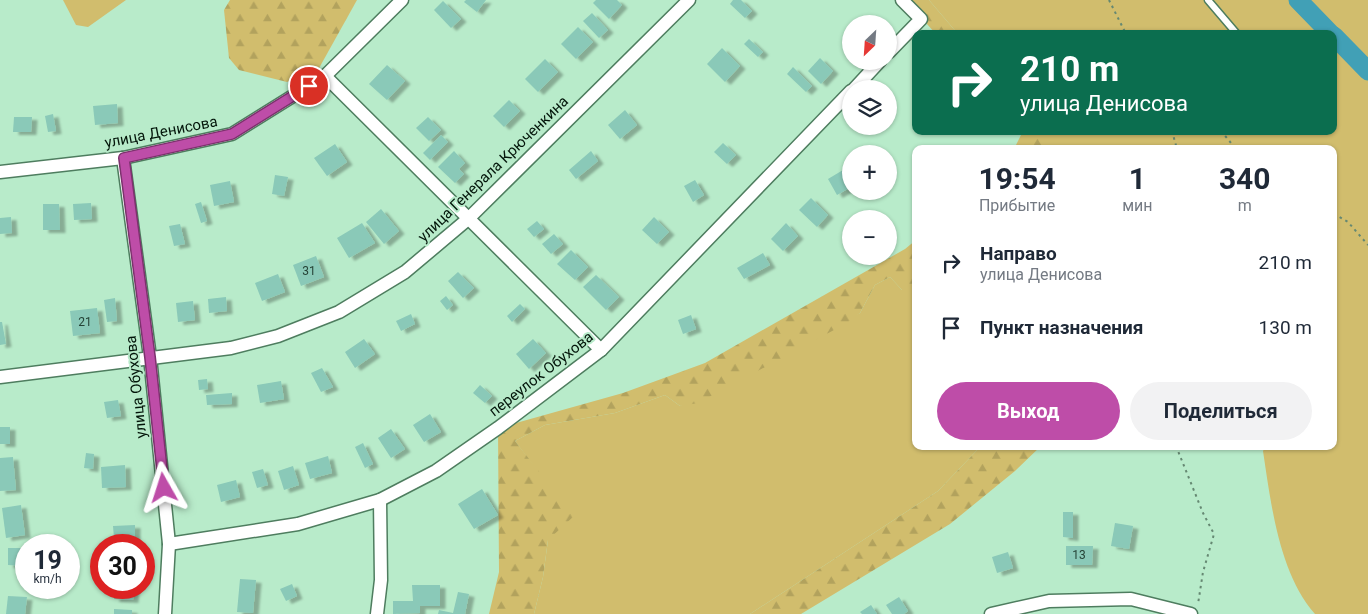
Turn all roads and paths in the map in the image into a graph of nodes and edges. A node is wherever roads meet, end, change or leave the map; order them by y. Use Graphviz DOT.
graph roads {
  1 [pos="402,0"];
  2 [pos="689,0"];
  3 [pos="902,0"];
  4 [pos="1109,0"];
  5 [pos="1208,0"];
  6 [pos="1124,30"];
  7 [pos="1233,30"];
  8 [pos="898,43"];
  9 [pos="871,70"];
  10 [pos="325,76"];
  11 [pos="862,80"];
  12 [pos="842,100"];
  13 [pos="1224,135"];
  14 [pos="1233,145"];
  15 [pos="124,158"];
  16 [pos="0,172"];
  17 [pos="1337,216"];
  18 [pos="468,219"];
  19 [pos="1368,245"];
  20 [pos="601,350"];
  21 [pos="150,357"];
  22 [pos="0,377"];
  23 [pos="1178,450"];
  24 [pos="380,500"];
  25 [pos="170,544"];
  26 [pos="1194,610"];
  27 [pos="165,614"];
  28 [pos="377,614"];
  29 [pos="992,614"];
  1 -- 10 [label="street, улица Денисова"];
  2 -- 18 [label="street, улица Генерала Крюченкина"];
  3 -- 8 [label="street"];
  4 -- 6 [label="path"];
  5 -- 7 [label="lane"];
  9 -- 11 [label="street, переулок Обухова"];
  10 -- 15 [label="street, улица Денисова"];
  10 -- 18 [label="street"];
  12 -- 20 [label="street, переулок Обухова"];
  13 -- 14 [label="path"];
  15 -- 16 [label="street, улица Денисова"];
  15 -- 21 [label="street, улица Обухова"];
  17 -- 19 [label="path"];
  18 -- 20 [label="street"];
  18 -- 21 [label="street, улица Генерала Крюченкина"];
  20 -- 24 [label="street, переулок Обухова"];
  21 -- 22 [label="street, улица Генерала Крюченкина"];
  21 -- 25 [label="street, улица Обухова"];
  23 -- 26 [label="path"];
  24 -- 25 [label="street, переулок Обухова"];
  24 -- 28 [label="street"];
  25 -- 27 [label="street, улица Обухова"];
  26 -- 29 [label="street"];
}
